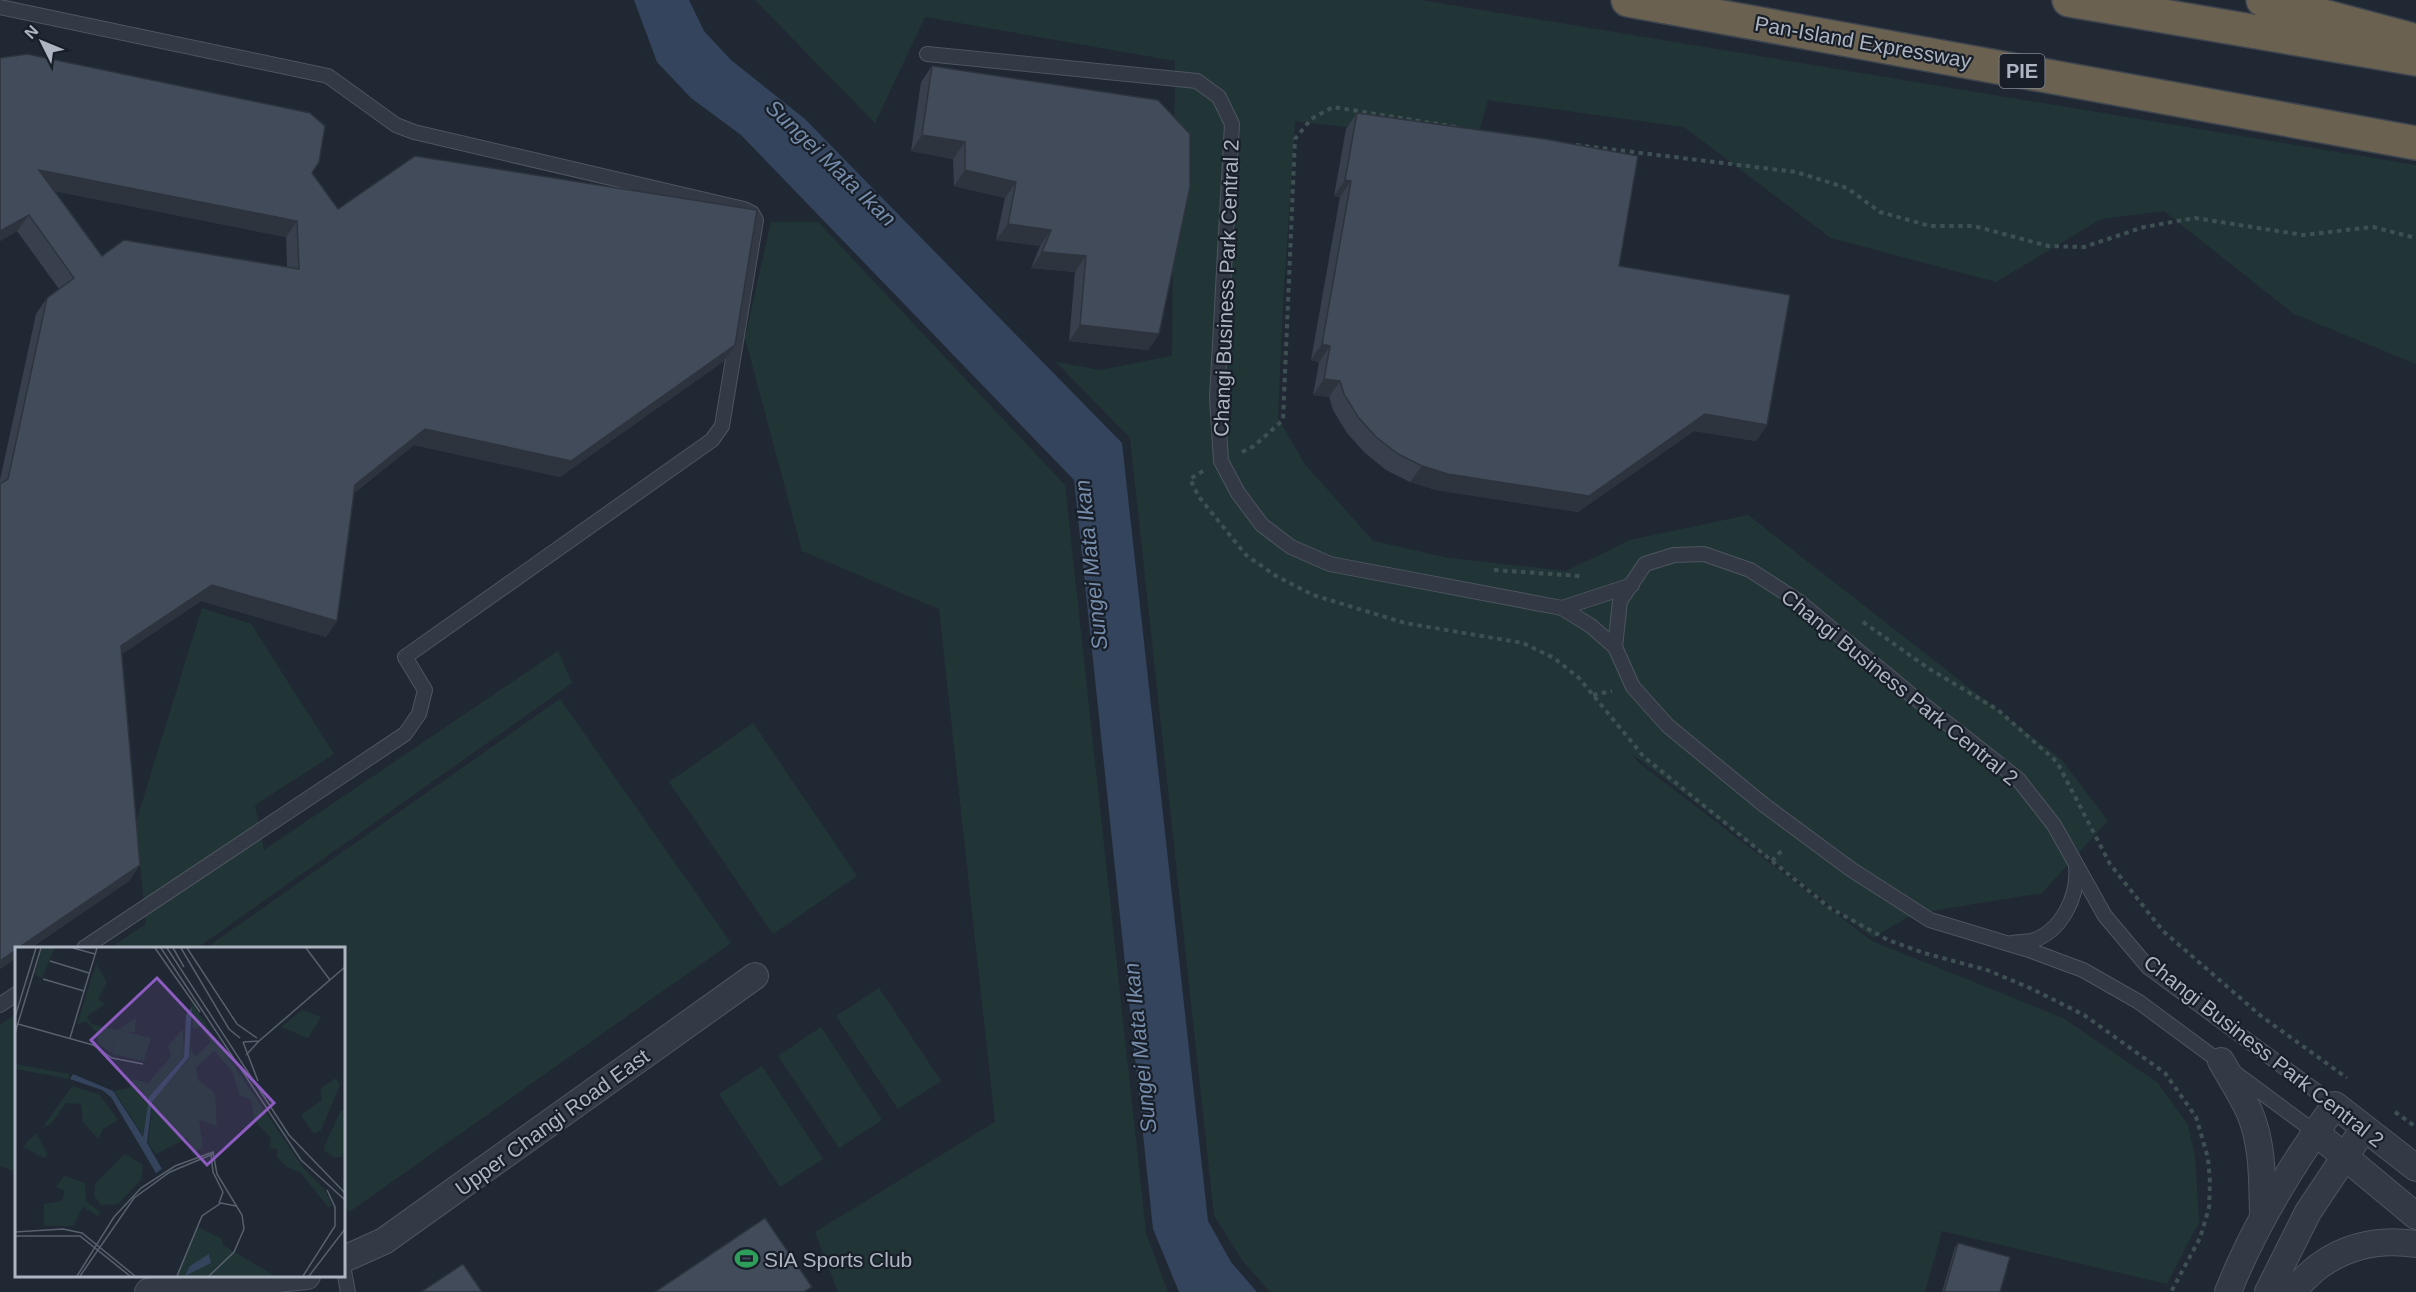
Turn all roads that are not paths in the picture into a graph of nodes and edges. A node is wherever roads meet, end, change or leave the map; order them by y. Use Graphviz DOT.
graph roads {
  1 [pos="1628,0"];
  2 [pos="2069,0"];
  3 [pos="2263,0"];
  4 [pos="0,7"];
  5 [pos="2416,41"];
  6 [pos="927,54"];
  7 [pos="2416,59"];
  8 [pos="2416,143"];
  9 [pos="1632,585"];
  10 [pos="1562,608"];
  11 [pos="1615,647"];
  12 [pos="2076,864"];
  13 [pos="2010,944"];
  14 [pos="85,947"];
  15 [pos="755,976"];
  16 [pos="15,995"];
  17 [pos="0,1005"];
  18 [pos="2221,1061"];
  19 [pos="2335,1105"];
  20 [pos="2364,1128"];
  21 [pos="2315,1132"];
  22 [pos="2346,1156"];
  23 [pos="2416,1168"];
  24 [pos="2263,1216"];
  25 [pos="2416,1216"];
  26 [pos="2416,1244"];
  27 [pos="345,1259"];
  28 [pos="345,1276"];
  29 [pos="296,1277"];
  30 [pos="233,1288"];
  31 [pos="148,1292"];
  32 [pos="348,1292"];
  33 [pos="2228,1292"];
  34 [pos="2268,1292"];
  35 [pos="2291,1292"];
  1 -- 8 [label="highway, Pan-Island Expressway / PIE"];
  2 -- 7 [label="highway"];
  3 -- 5 [label="highway"];
  4 -- 14 [label="lane"];
  6 -- 10 [label="lane, Changi Business Park Central 2"];
  9 -- 10 [label="lane"];
  9 -- 11 [label="lane, Changi Business Park Central 2"];
  9 -- 12 [label="lane, Changi Business Park Central 2"];
  10 -- 11 [label="lane, Changi Business Park Central 2"];
  11 -- 13 [label="lane, Changi Business Park Central 2"];
  12 -- 13 [label="lane"];
  12 -- 19 [label="lane, Changi Business Park Central 2"];
  13 -- 18 [label="lane, Changi Business Park Central 2"];
  15 -- 27 [label="street, Upper Changi Road East"];
  16 -- 17 [label="lane"];
  18 -- 21 [label="lane, Changi Business Park Central 2"];
  18 -- 24 [label="street, Changi Business Park Central 2"];
  19 -- 20 [label="street, Changi Business Park Central 2"];
  19 -- 21 [label="street"];
  20 -- 22 [label="street"];
  20 -- 23 [label="street, Changi Business Park Central 2"];
  21 -- 22 [label="street, Changi Business Park Central 2"];
  21 -- 24 [label="street"];
  22 -- 25 [label="street, Changi Business Park Central 2"];
  22 -- 34 [label="street"];
  24 -- 33 [label="street"];
  26 -- 35 [label="street"];
  28 -- 32 [label="lane"];
  29 -- 30 [label="street"];
  30 -- 31 [label="street"];
}
